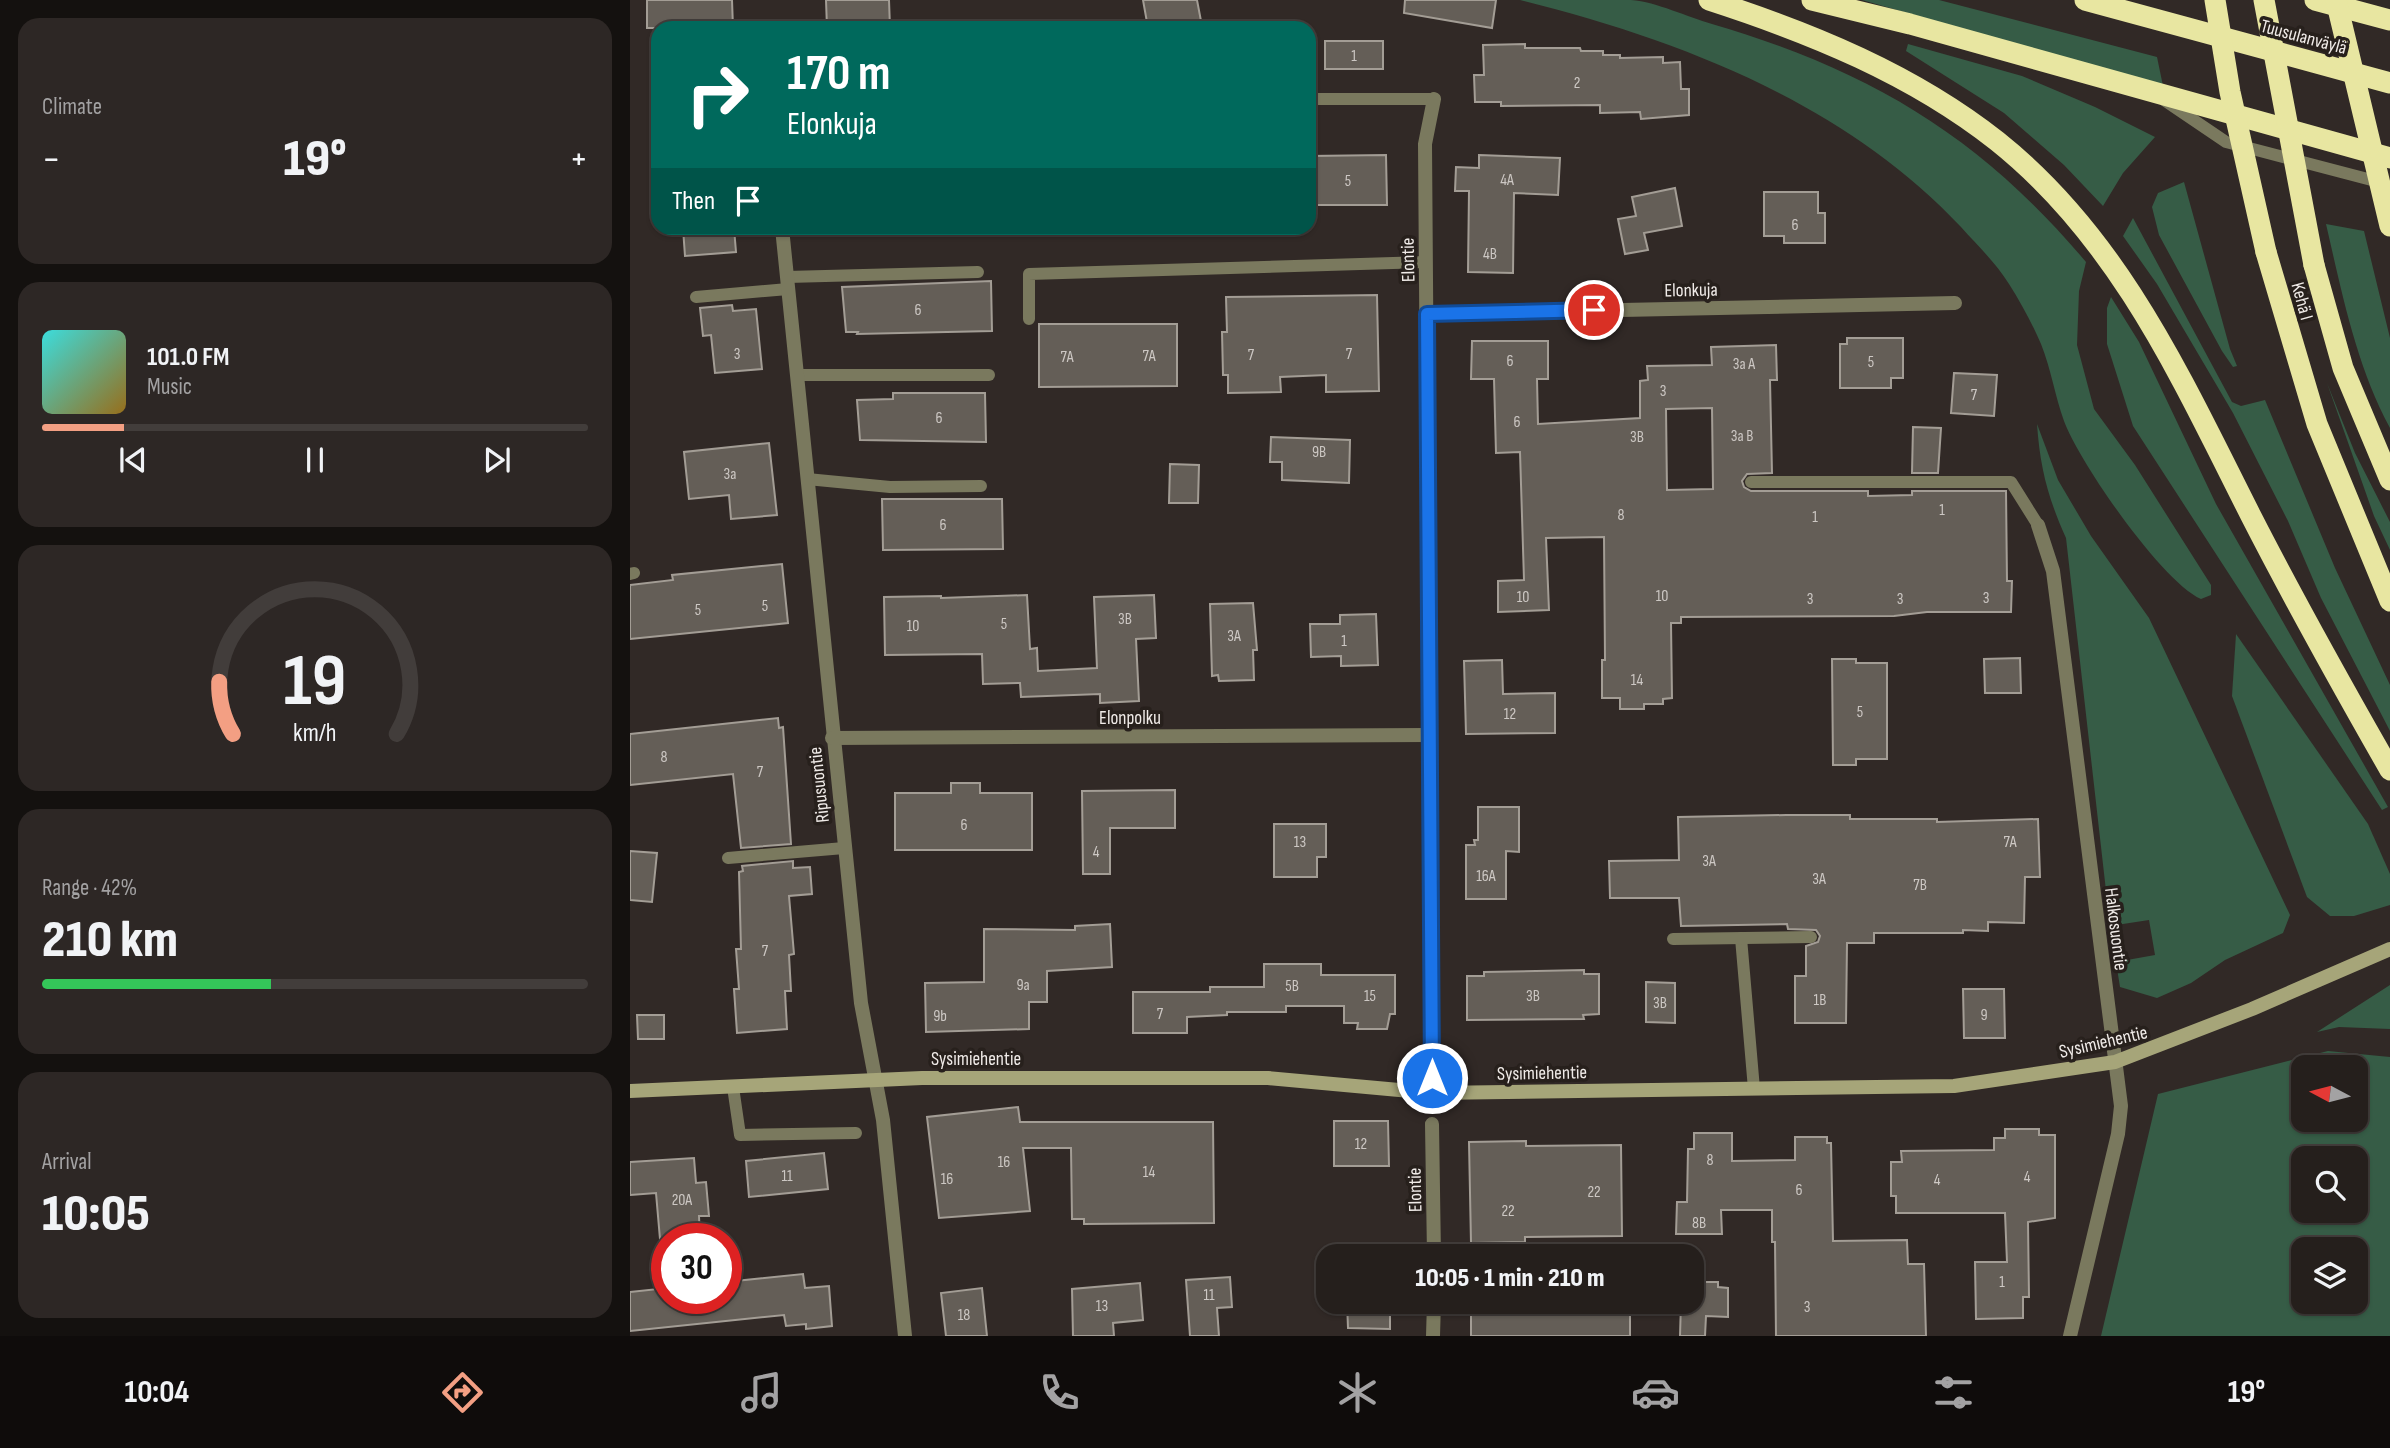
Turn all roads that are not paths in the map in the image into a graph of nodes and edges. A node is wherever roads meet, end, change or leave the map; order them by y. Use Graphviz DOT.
graph roads {
  1 [pos="1709,0"];
  2 [pos="1812,0"];
  3 [pos="2085,0"];
  4 [pos="2215,0"];
  5 [pos="2264,0"];
  6 [pos="2315,0"];
  7 [pos="2336,0"];
  8 [pos="2390,20"];
  9 [pos="2390,83"];
  10 [pos="2146,88"];
  11 [pos="1316,99"];
  12 [pos="1434,99"];
  13 [pos="2390,158"];
  14 [pos="2390,185"];
  15 [pos="2390,226"];
  16 [pos="783,235"];
  17 [pos="1426,262"];
  18 [pos="978,272"];
  19 [pos="788,283"];
  20 [pos="695,297"];
  21 [pos="1955,303"];
  22 [pos="1427,314"];
  23 [pos="1029,319"];
  24 [pos="797,374"];
  25 [pos="989,375"];
  26 [pos="807,479"];
  27 [pos="2390,480"];
  28 [pos="1751,482"];
  29 [pos="981,486"];
  30 [pos="2038,525"];
  31 [pos="2390,601"];
  32 [pos="1428,735"];
  33 [pos="832,738"];
  34 [pos="2390,771"];
  35 [pos="844,848"];
  36 [pos="728,858"];
  37 [pos="1811,937"];
  38 [pos="1741,938"];
  39 [pos="1673,939"];
  40 [pos="2390,949"];
  41 [pos="2115,1062"];
  42 [pos="874,1080"];
  43 [pos="733,1087"];
  44 [pos="1754,1089"];
  45 [pos="630,1091"];
  46 [pos="1432,1093"];
  47 [pos="1432,1124"];
  48 [pos="856,1133"];
  49 [pos="1434,1244"];
  50 [pos="1434,1314"];
  51 [pos="905,1336"];
  52 [pos="1433,1336"];
  53 [pos="2070,1336"];
  1 -- 34 [label="highway"];
  2 -- 10 [label="highway"];
  3 -- 9 [label="highway, Tuusulanväylä"];
  4 -- 31 [label="highway, Kehä I, bridge"];
  5 -- 27 [label="highway, bridge"];
  6 -- 8 [label="highway, Tuusulanväylä"];
  7 -- 15 [label="highway, bridge"];
  10 -- 13 [label="highway"];
  10 -- 14 [label="lane"];
  11 -- 12 [label="lane"];
  12 -- 17 [label="street, Elontie"];
  16 -- 19 [label="street, Ripusuontie"];
  17 -- 22 [label="street, Elontie"];
  17 -- 23 [label="lane"];
  18 -- 19 [label="lane"];
  19 -- 20 [label="lane"];
  19 -- 24 [label="street, Ripusuontie"];
  21 -- 22 [label="street, Elonkuja"];
  22 -- 32 [label="street, Elontie"];
  24 -- 25 [label="lane"];
  24 -- 26 [label="street, Ripusuontie"];
  26 -- 29 [label="lane"];
  26 -- 33 [label="street, Ripusuontie"];
  28 -- 30 [label="lane"];
  30 -- 41 [label="street, Halkosuontie"];
  32 -- 33 [label="street, Elonpolku"];
  32 -- 46 [label="street, Elontie"];
  33 -- 35 [label="street, Ripusuontie"];
  35 -- 36 [label="lane"];
  35 -- 42 [label="street, Ripusuontie"];
  37 -- 38 [label="lane"];
  38 -- 39 [label="lane"];
  38 -- 44 [label="lane"];
  40 -- 41 [label="street, Sysimiehentie"];
  41 -- 44 [label="street, Sysimiehentie"];
  41 -- 53 [label="street, Halkosuontie"];
  42 -- 43 [label="street, Sysimiehentie"];
  42 -- 46 [label="street, Sysimiehentie"];
  42 -- 51 [label="street, Ripusuontie"];
  43 -- 45 [label="street, Sysimiehentie"];
  43 -- 48 [label="lane"];
  44 -- 46 [label="street, Sysimiehentie"];
  47 -- 49 [label="street, Elontie"];
  50 -- 52 [label="street"];
}
